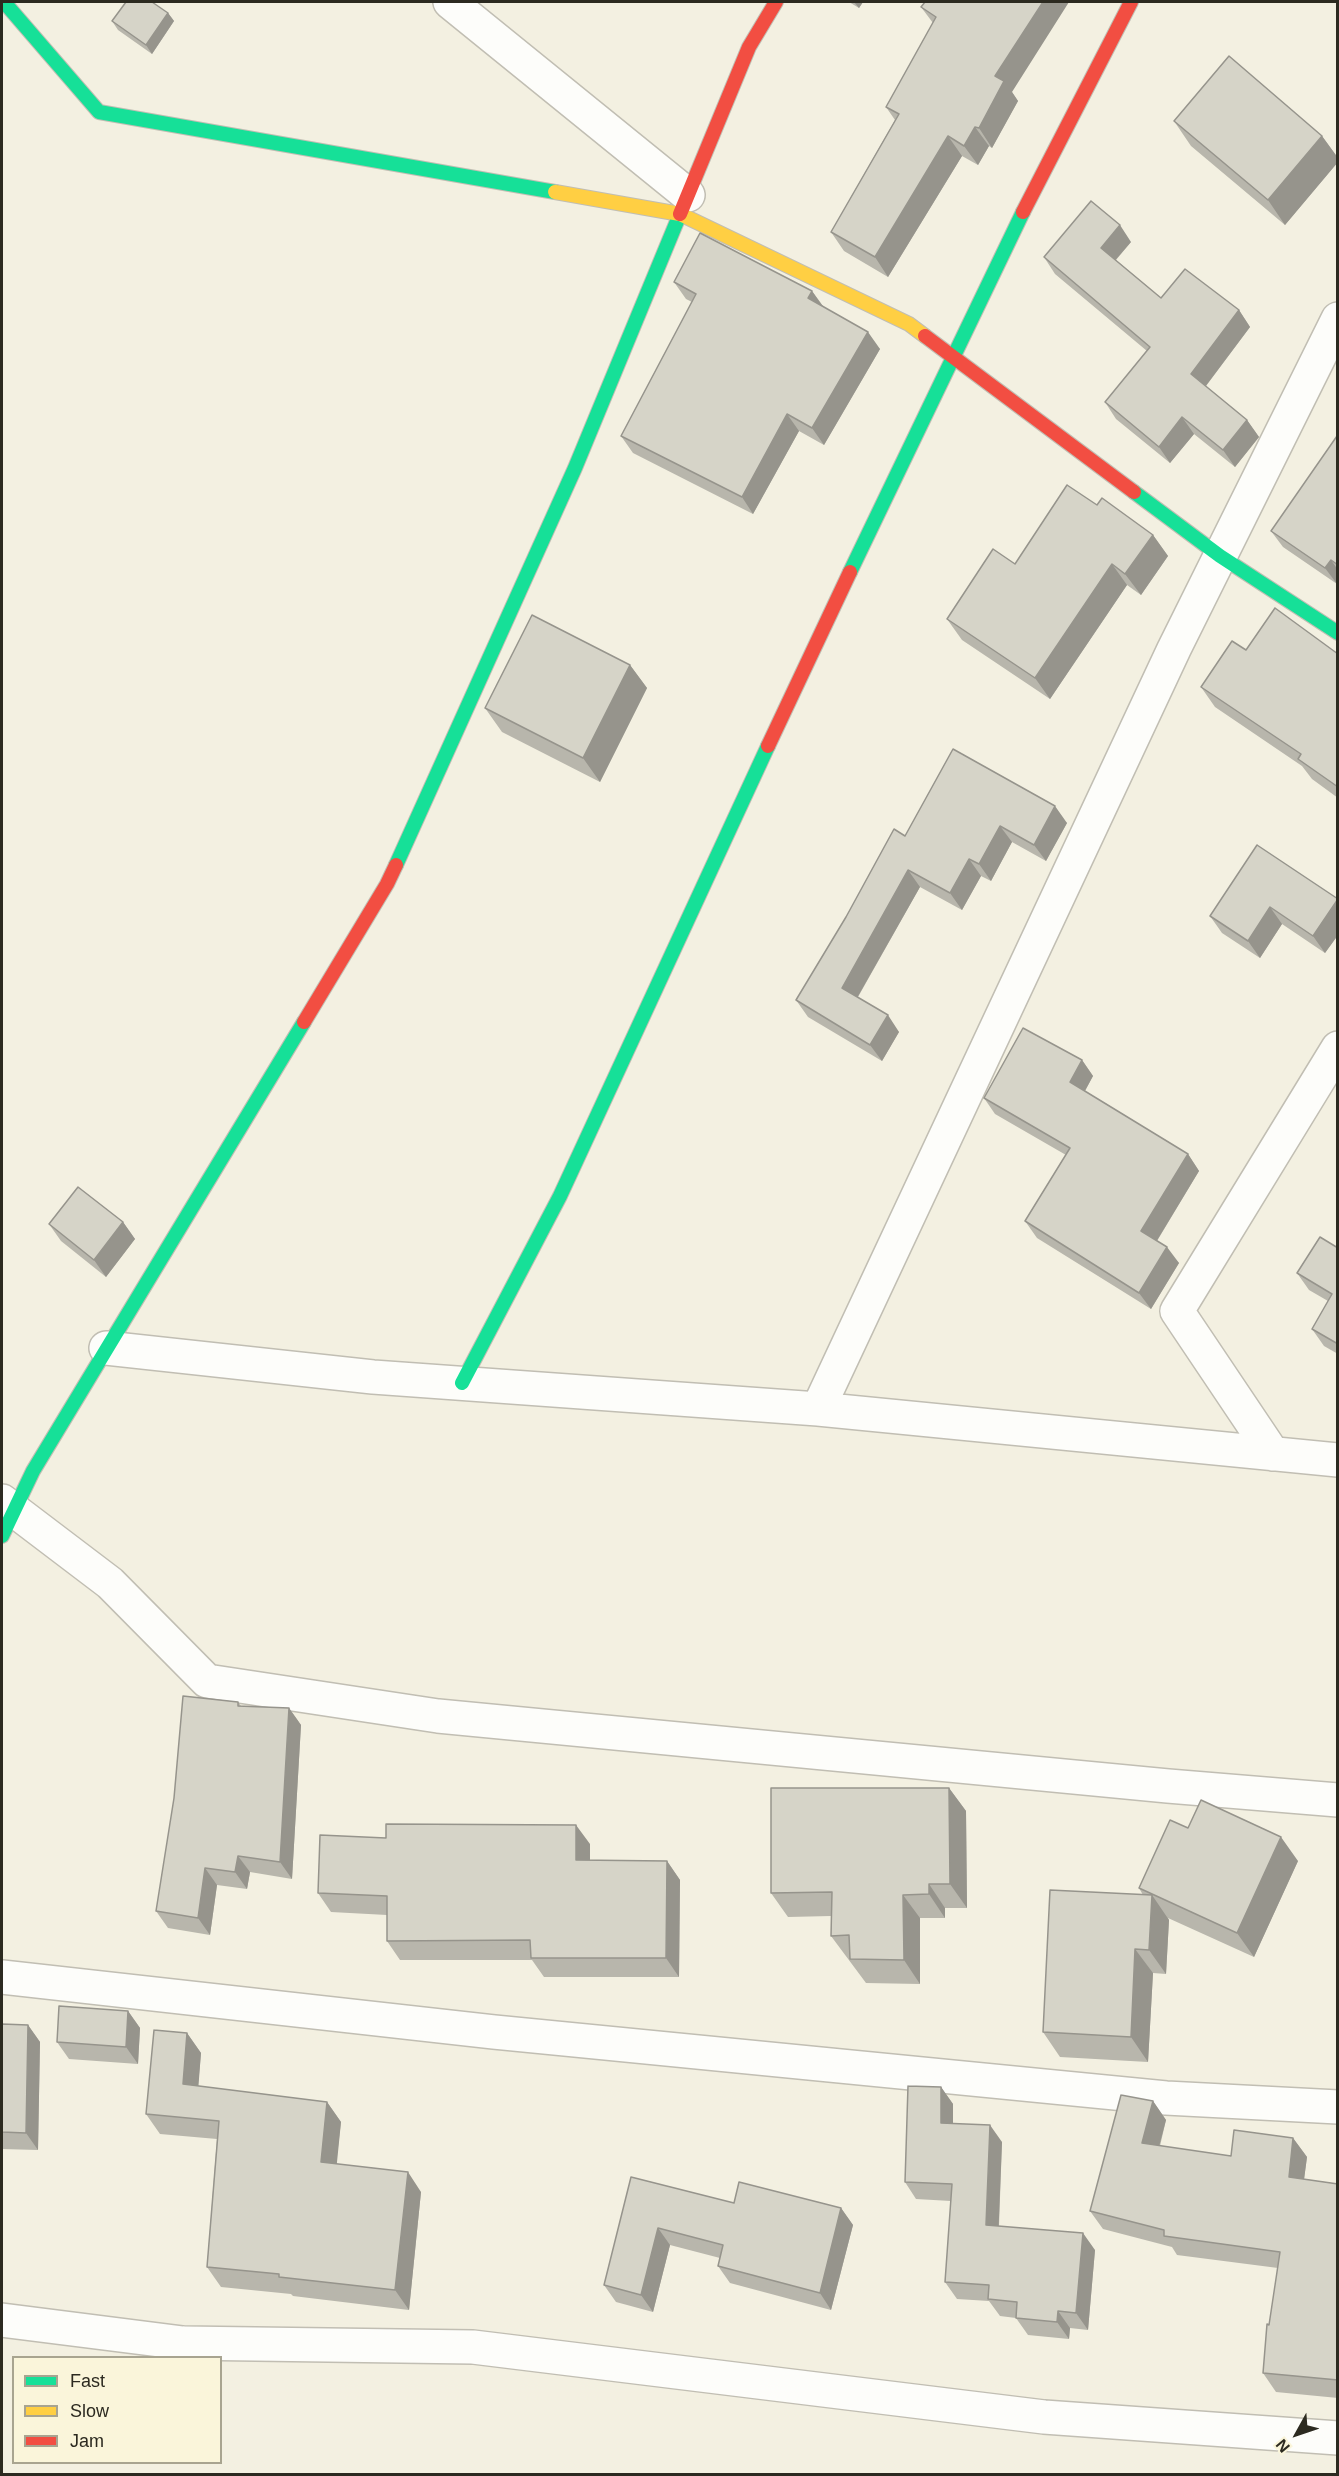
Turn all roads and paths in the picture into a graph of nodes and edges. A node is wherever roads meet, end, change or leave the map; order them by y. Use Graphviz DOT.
graph roads {
  1 [pos="4,2"];
  2 [pos="450,2"];
  3 [pos="776,2"];
  4 [pos="1131,2"];
  5 [pos="684,205"];
  6 [pos="1338,320"];
  7 [pos="953,356"];
  8 [pos="1220,556"];
  9 [pos="1338,633"];
  10 [pos="1338,1048"];
  11 [pos="106,1348"];
  12 [pos="462,1383"];
  13 [pos="818,1409"];
  14 [pos="1273,1454"];
  15 [pos="1338,1460"];
  16 [pos="6,1516"];
  17 [pos="1338,1800"];
  18 [pos="2,1977"];
  19 [pos="1338,2107"];
  20 [pos="2,2320"];
  21 [pos="1338,2438"];
  1 -- 5 [label="street"];
  2 -- 5 [label="street"];
  3 -- 5 [label="street"];
  4 -- 7 [label="street"];
  5 -- 7 [label="street"];
  5 -- 11 [label="street"];
  6 -- 8 [label="street"];
  7 -- 8 [label="street"];
  7 -- 12 [label="street"];
  8 -- 9 [label="street"];
  8 -- 13 [label="street"];
  10 -- 14 [label="street"];
  11 -- 12 [label="street"];
  11 -- 16 [label="street"];
  12 -- 13 [label="street"];
  13 -- 14 [label="street"];
  14 -- 15 [label="street"];
  16 -- 17 [label="street"];
  18 -- 19 [label="street"];
  20 -- 21 [label="street"];
}
